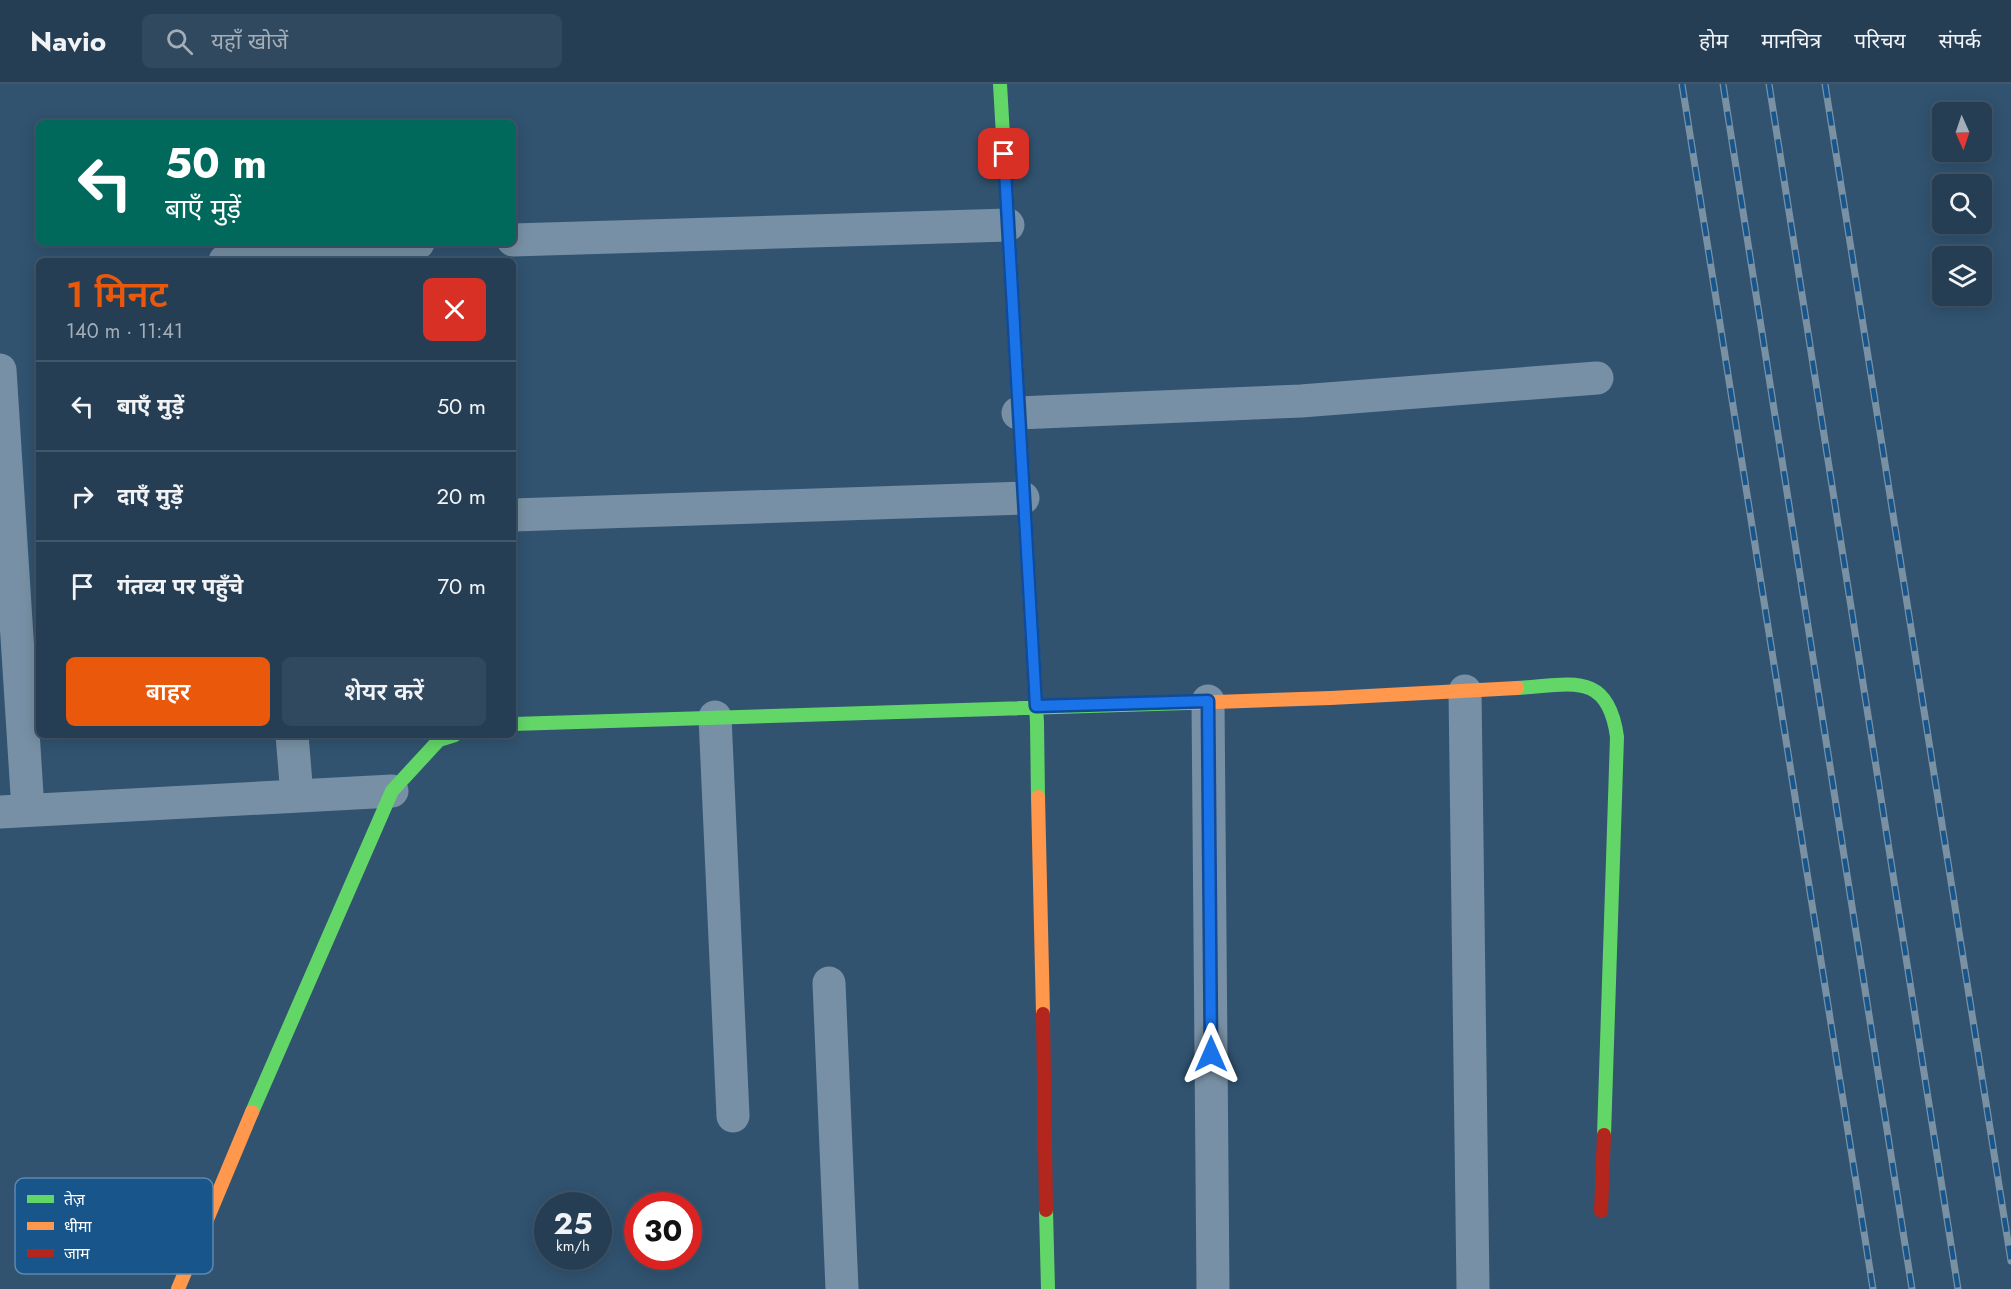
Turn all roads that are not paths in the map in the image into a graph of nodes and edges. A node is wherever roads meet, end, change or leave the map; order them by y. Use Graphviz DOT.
graph roads {
  1 [pos="1000,84"];
  2 [pos="1008,225"];
  3 [pos="516,240"];
  4 [pos="369,246"];
  5 [pos="254,258"];
  6 [pos="0,370"];
  7 [pos="1597,378"];
  8 [pos="1018,413"];
  9 [pos="1023,498"];
  10 [pos="516,515"];
  11 [pos="1465,691"];
  12 [pos="1208,701"];
  13 [pos="1036,706"];
  14 [pos="716,717"];
  15 [pos="516,724"];
  16 [pos="292,738"];
  17 [pos="445,738"];
  18 [pos="392,791"];
  19 [pos="297,796"];
  20 [pos="14,811"];
  21 [pos="829,983"];
  22 [pos="733,1116"];
  23 [pos="213,1206"];
  24 [pos="1601,1211"];
  25 [pos="184,1274"];
  26 [pos="178,1289"];
  27 [pos="842,1289"];
  28 [pos="1048,1289"];
  29 [pos="1213,1289"];
  30 [pos="1473,1289"];
  1 -- 2 [label="street"];
  2 -- 3 [label="street"];
  2 -- 8 [label="street"];
  4 -- 5 [label="street"];
  6 -- 20 [label="street"];
  7 -- 8 [label="street"];
  8 -- 9 [label="street"];
  9 -- 10 [label="street"];
  9 -- 13 [label="street"];
  11 -- 12 [label="street"];
  11 -- 24 [label="street"];
  11 -- 30 [label="street"];
  12 -- 13 [label="street"];
  12 -- 29 [label="street"];
  13 -- 14 [label="street"];
  13 -- 28 [label="street"];
  14 -- 15 [label="street"];
  14 -- 22 [label="street"];
  16 -- 19 [label="street"];
  17 -- 18 [label="street"];
  18 -- 19 [label="street"];
  18 -- 23 [label="street"];
  19 -- 20 [label="street"];
  21 -- 27 [label="street"];
  25 -- 26 [label="street"];
}
